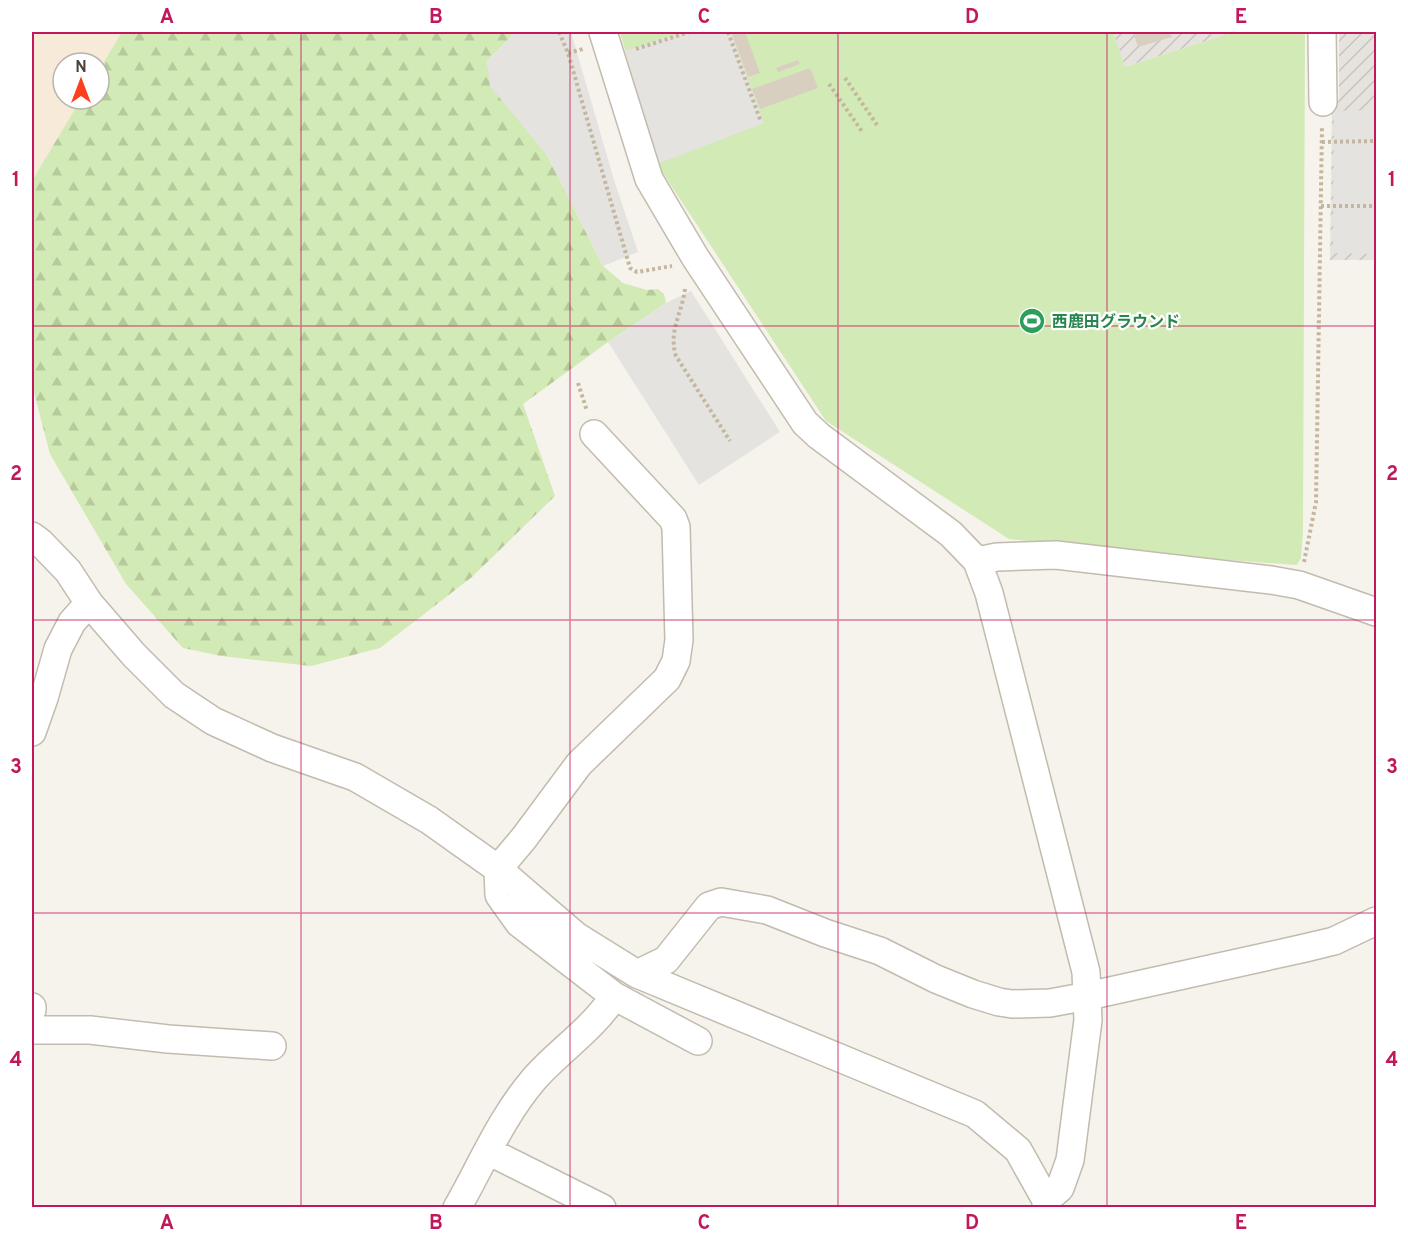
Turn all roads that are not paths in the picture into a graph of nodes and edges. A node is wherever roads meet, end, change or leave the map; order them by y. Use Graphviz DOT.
graph roads {
  1 [pos="603,32"];
  2 [pos="1322,32"];
  3 [pos="1323,102"];
  4 [pos="594,434"];
  5 [pos="32,536"];
  6 [pos="977,561"];
  7 [pos="89,603"];
  8 [pos="1377,612"];
  9 [pos="32,732"];
  10 [pos="498,870"];
  11 [pos="1377,921"];
  12 [pos="637,974"];
  13 [pos="614,996"];
  14 [pos="1088,996"];
  15 [pos="32,1030"];
  16 [pos="698,1041"];
  17 [pos="272,1046"];
  18 [pos="488,1151"];
  19 [pos="1046,1204"];
  20 [pos="457,1208"];
  21 [pos="602,1208"];
  1 -- 6 [label="street"];
  2 -- 3 [label="street"];
  4 -- 10 [label="street"];
  5 -- 7 [label="street"];
  6 -- 8 [label="street"];
  6 -- 14 [label="street"];
  7 -- 9 [label="street"];
  7 -- 10 [label="street"];
  10 -- 12 [label="street"];
  10 -- 13 [label="street"];
  11 -- 14 [label="street"];
  12 -- 14 [label="street"];
  12 -- 19 [label="street"];
  13 -- 16 [label="street"];
  13 -- 18 [label="street"];
  14 -- 19 [label="street"];
  15 -- 17 [label="street"];
  18 -- 20 [label="street"];
  18 -- 21 [label="street"];
}
